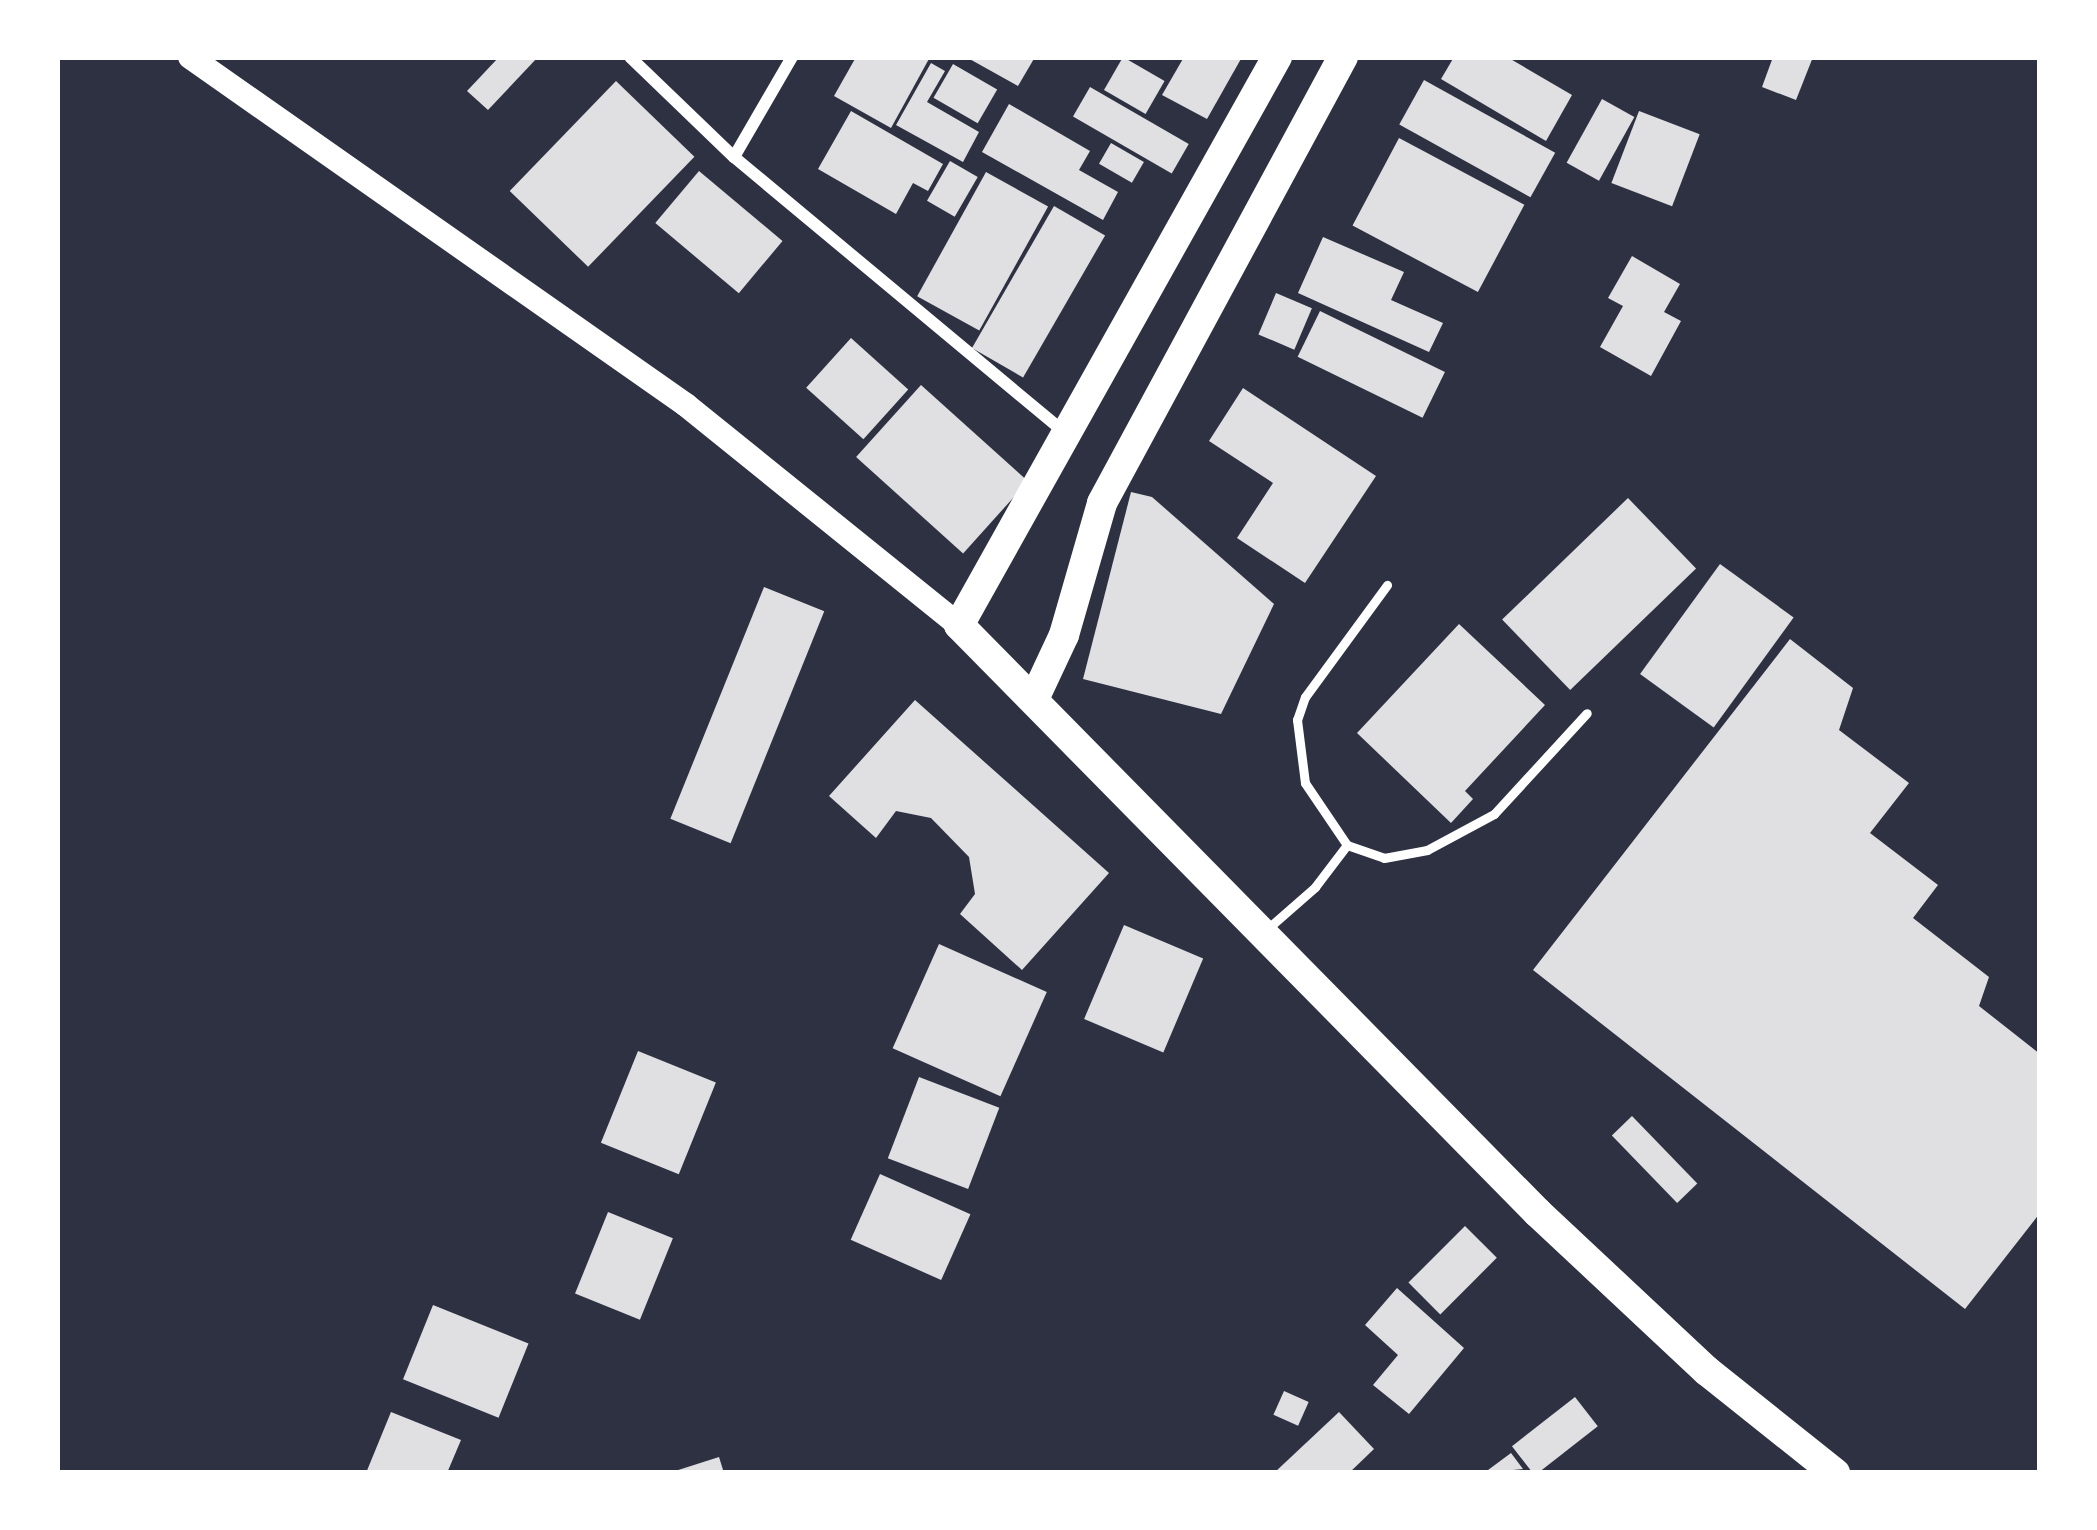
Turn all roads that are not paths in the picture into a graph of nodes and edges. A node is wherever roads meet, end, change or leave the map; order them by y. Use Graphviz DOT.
graph roads {
  1 [pos="190,57"];
  2 [pos="630,57"];
  3 [pos="792,57"];
  4 [pos="1276,57"];
  5 [pos="1343,57"];
  6 [pos="734,157"];
  7 [pos="1068,436"];
  8 [pos="1387,585"];
  9 [pos="959,625"];
  10 [pos="1035,697"];
  11 [pos="1587,713"];
  12 [pos="1347,845"];
  13 [pos="1261,935"];
  14 [pos="1835,1473"];
  1 -- 9 [label="main road"];
  2 -- 6 [label="street"];
  3 -- 6 [label="street"];
  4 -- 7 [label="main road"];
  5 -- 10 [label="main road"];
  6 -- 7 [label="street"];
  7 -- 9 [label="main road"];
  8 -- 12 [label="lane"];
  9 -- 10 [label="main road"];
  10 -- 13 [label="main road"];
  11 -- 12 [label="lane"];
  12 -- 13 [label="lane"];
  13 -- 14 [label="main road"];
}
